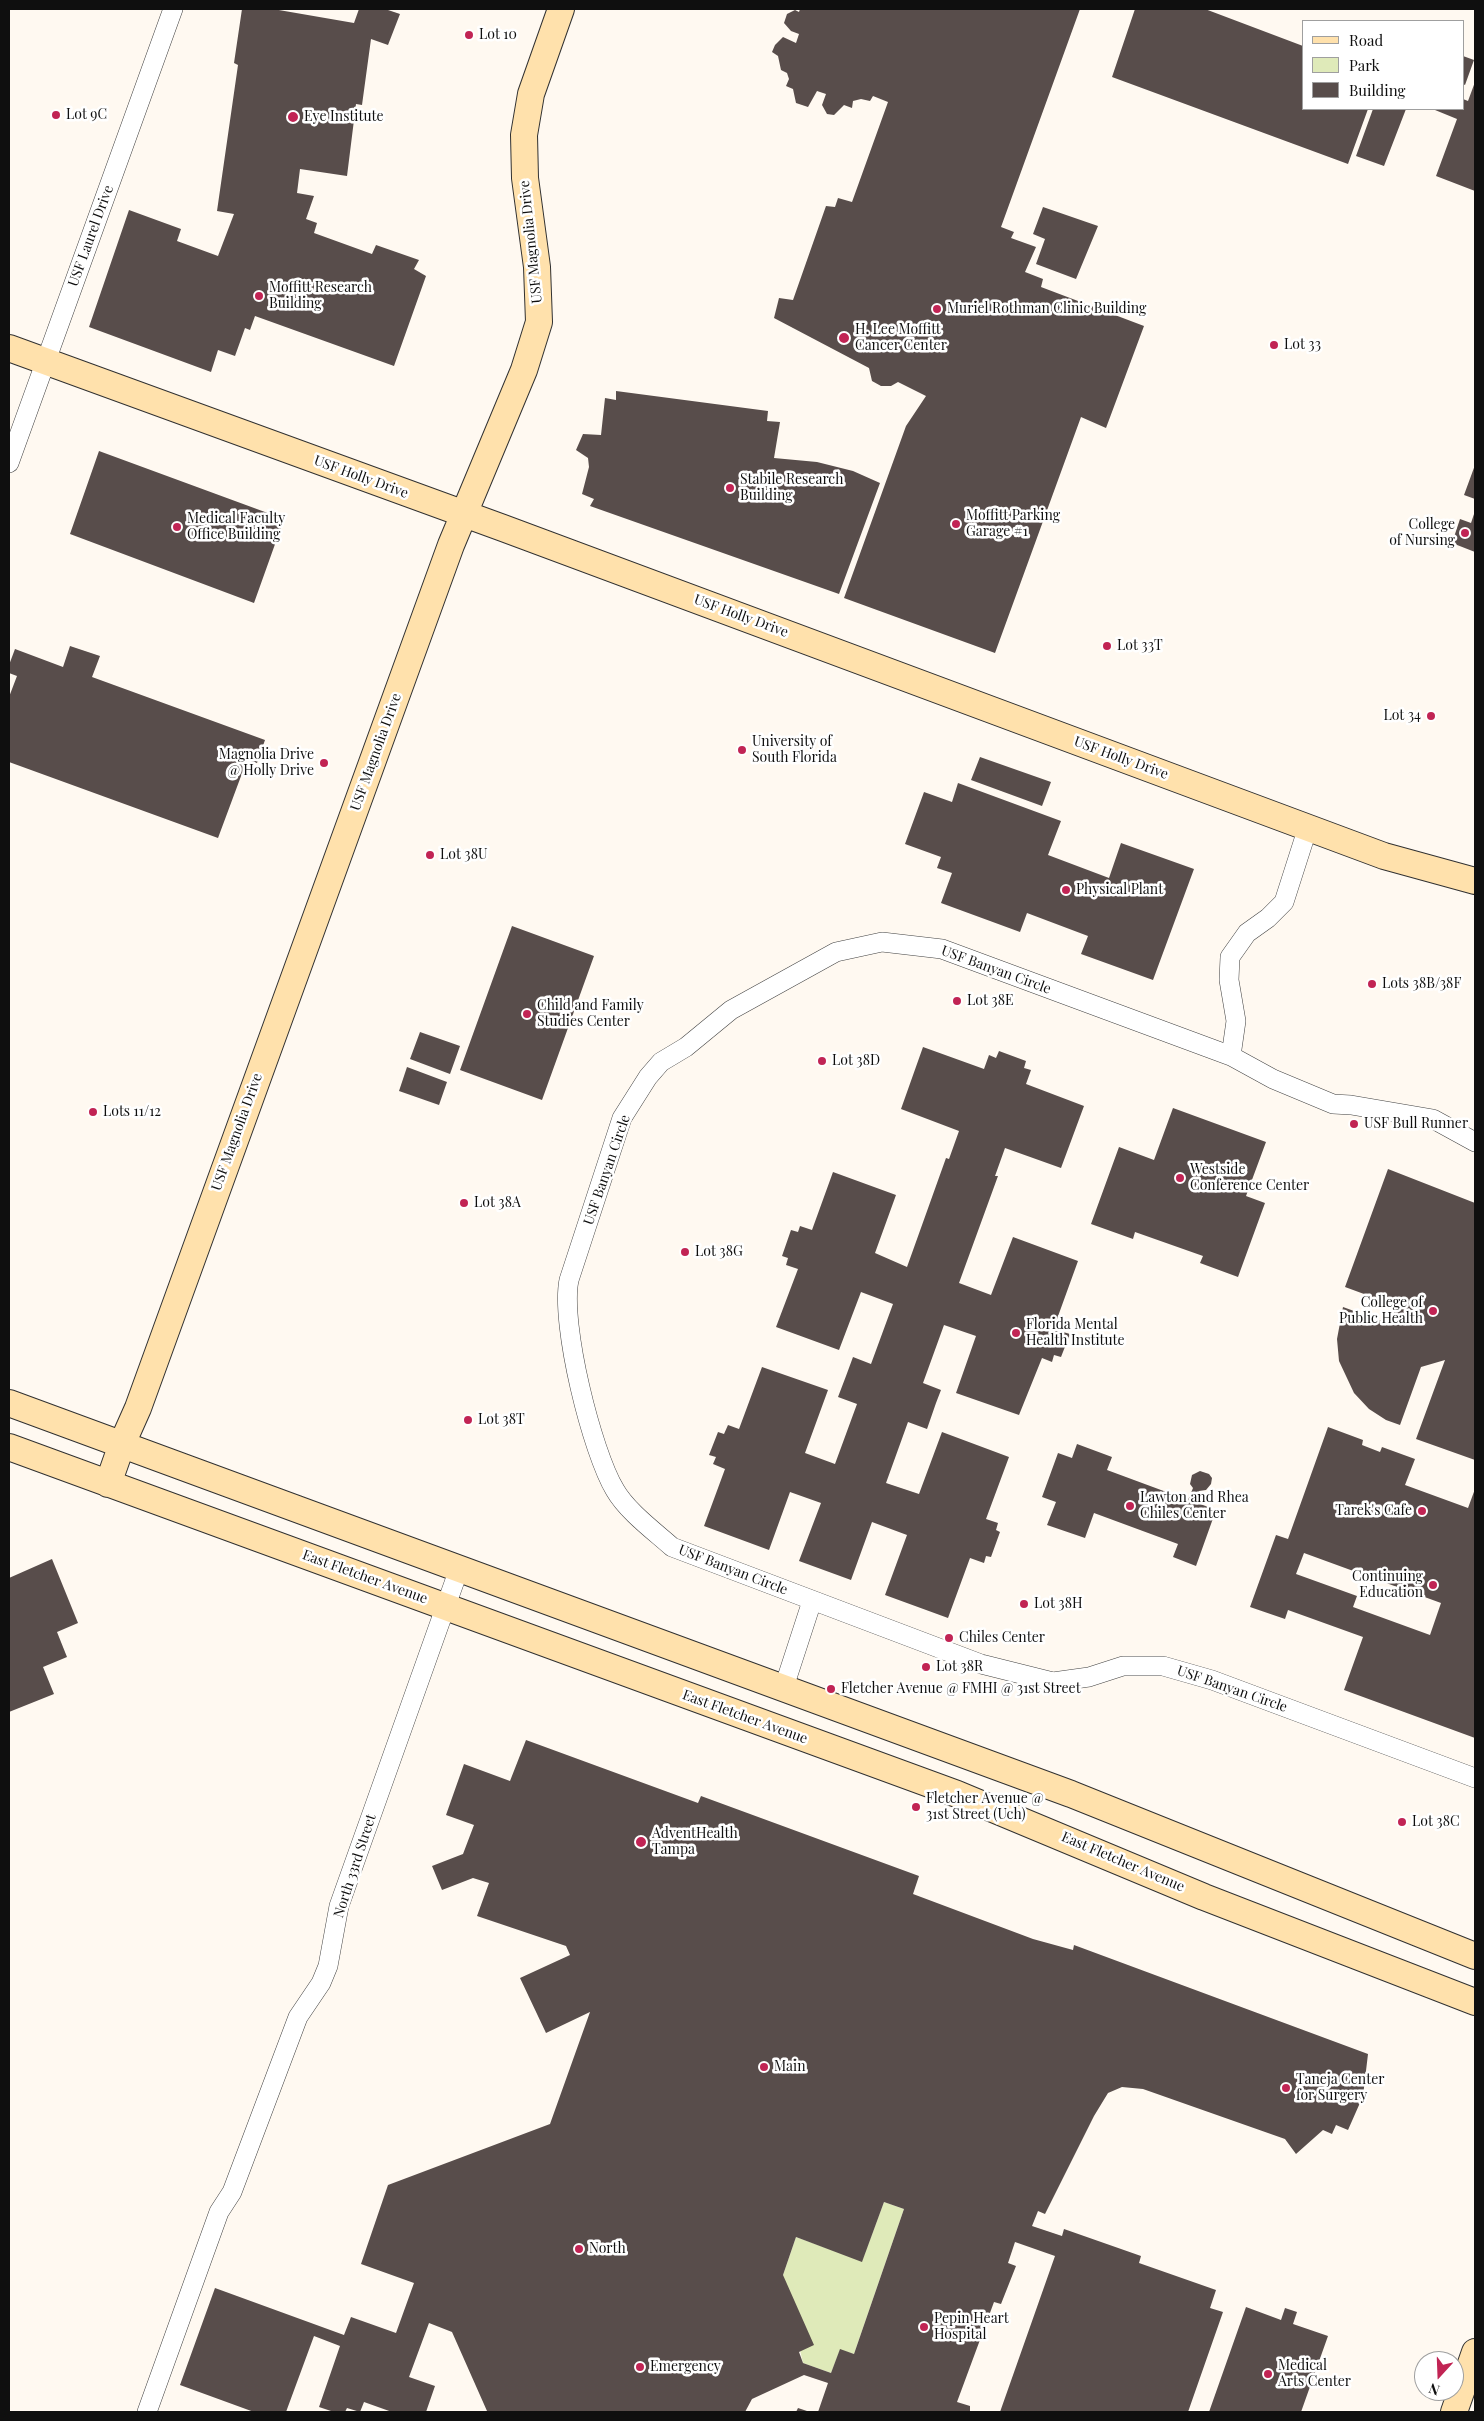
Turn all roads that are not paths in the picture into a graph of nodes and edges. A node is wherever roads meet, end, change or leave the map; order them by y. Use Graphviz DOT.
graph roads {
  1 [pos="173,9"];
  2 [pos="561,9"];
  3 [pos="9,348"];
  4 [pos="44,362"];
  5 [pos="9,463"];
  6 [pos="464,515"];
  7 [pos="1308,827"];
  8 [pos="1475,881"];
  9 [pos="1231,1056"];
  10 [pos="1475,1142"];
  11 [pos="9,1403"];
  12 [pos="122,1444"];
  13 [pos="9,1447"];
  14 [pos="108,1484"];
  15 [pos="460,1569"];
  16 [pos="812,1600"];
  17 [pos="446,1607"];
  18 [pos="784,1687"];
  19 [pos="1475,1778"];
  20 [pos="1475,1956"];
  21 [pos="1475,2002"];
  22 [pos="1475,2352"];
  23 [pos="147,2412"];
  24 [pos="1454,2412"];
  1 -- 4 [label="street, USF Laurel Drive"];
  2 -- 6 [label="main road, USF Magnolia Drive"];
  3 -- 4 [label="main road, USF Holly Drive"];
  4 -- 5 [label="street, USF Laurel Drive"];
  4 -- 6 [label="main road, USF Holly Drive"];
  6 -- 7 [label="main road, USF Holly Drive"];
  6 -- 12 [label="main road, USF Magnolia Drive"];
  7 -- 8 [label="main road, USF Holly Drive"];
  7 -- 9 [label="street"];
  9 -- 10 [label="street, USF Banyan Circle"];
  9 -- 16 [label="street, USF Banyan Circle"];
  11 -- 12 [label="main road"];
  12 -- 14 [label="main road, USF Magnolia Drive"];
  12 -- 15 [label="main road"];
  13 -- 14 [label="main road, East Fletcher Avenue"];
  14 -- 17 [label="main road, East Fletcher Avenue"];
  15 -- 17 [label="street, North 33rd Street"];
  15 -- 18 [label="main road"];
  16 -- 18 [label="street"];
  16 -- 19 [label="street, USF Banyan Circle"];
  17 -- 21 [label="main road, East Fletcher Avenue"];
  17 -- 23 [label="street, North 33rd Street"];
  18 -- 20 [label="main road"];
  22 -- 24 [label="main road"];
}
